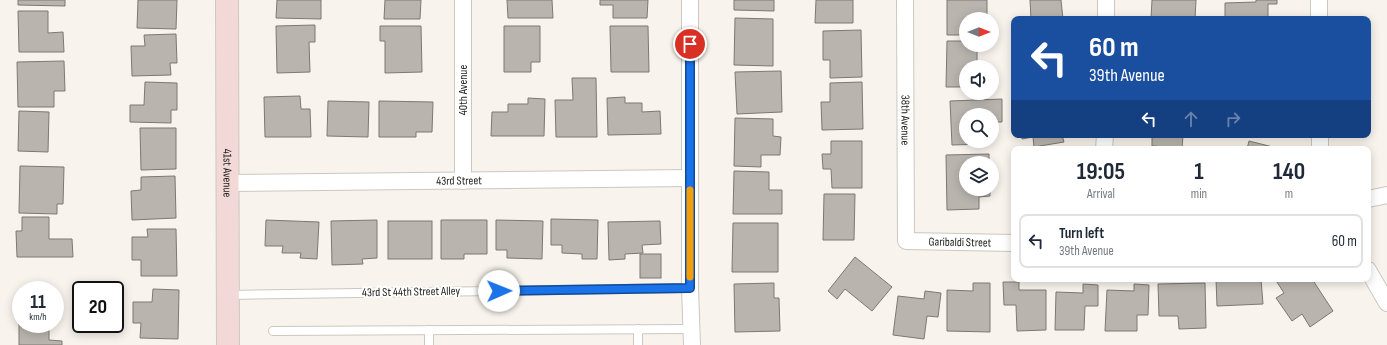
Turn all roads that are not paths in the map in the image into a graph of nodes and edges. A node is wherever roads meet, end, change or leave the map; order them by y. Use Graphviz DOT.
graph roads {
  1 [pos="227,0"];
  2 [pos="463,0"];
  3 [pos="690,0"];
  4 [pos="905,0"];
  5 [pos="1106,0"];
  6 [pos="1319,0"];
  7 [pos="1106,16"];
  8 [pos="1319,16"];
  9 [pos="690,178"];
  10 [pos="463,181"];
  11 [pos="228,183"];
  12 [pos="1387,195"];
  13 [pos="1371,198"];
  14 [pos="906,241"];
  15 [pos="1011,243"];
  16 [pos="1371,275"];
  17 [pos="690,288"];
  18 [pos="228,295"];
  19 [pos="1387,303"];
  20 [pos="638,329"];
  21 [pos="429,330"];
  22 [pos="274,331"];
  23 [pos="692,337"];
  24 [pos="228,345"];
  25 [pos="429,345"];
  26 [pos="638,345"];
  1 -- 11 [label="street, 41st Avenue"];
  2 -- 10 [label="street, 40th Avenue"];
  3 -- 9 [label="street"];
  4 -- 14 [label="street, 38th Avenue"];
  5 -- 7 [label="street"];
  6 -- 8 [label="street"];
  9 -- 10 [label="street, 43rd Street"];
  9 -- 17 [label="street"];
  10 -- 11 [label="street, 43rd Street"];
  11 -- 18 [label="street, 41st Avenue"];
  12 -- 13 [label="street"];
  14 -- 15 [label="street, Garibaldi Street"];
  16 -- 19 [label="street"];
  17 -- 18 [label="lane, 43rd St 44th Street Alley"];
  17 -- 23 [label="street"];
  18 -- 24 [label="street, 41st Avenue"];
  20 -- 21 [label="lane"];
  20 -- 23 [label="lane"];
  20 -- 26 [label="lane"];
  21 -- 22 [label="lane"];
  21 -- 25 [label="lane"];
}
